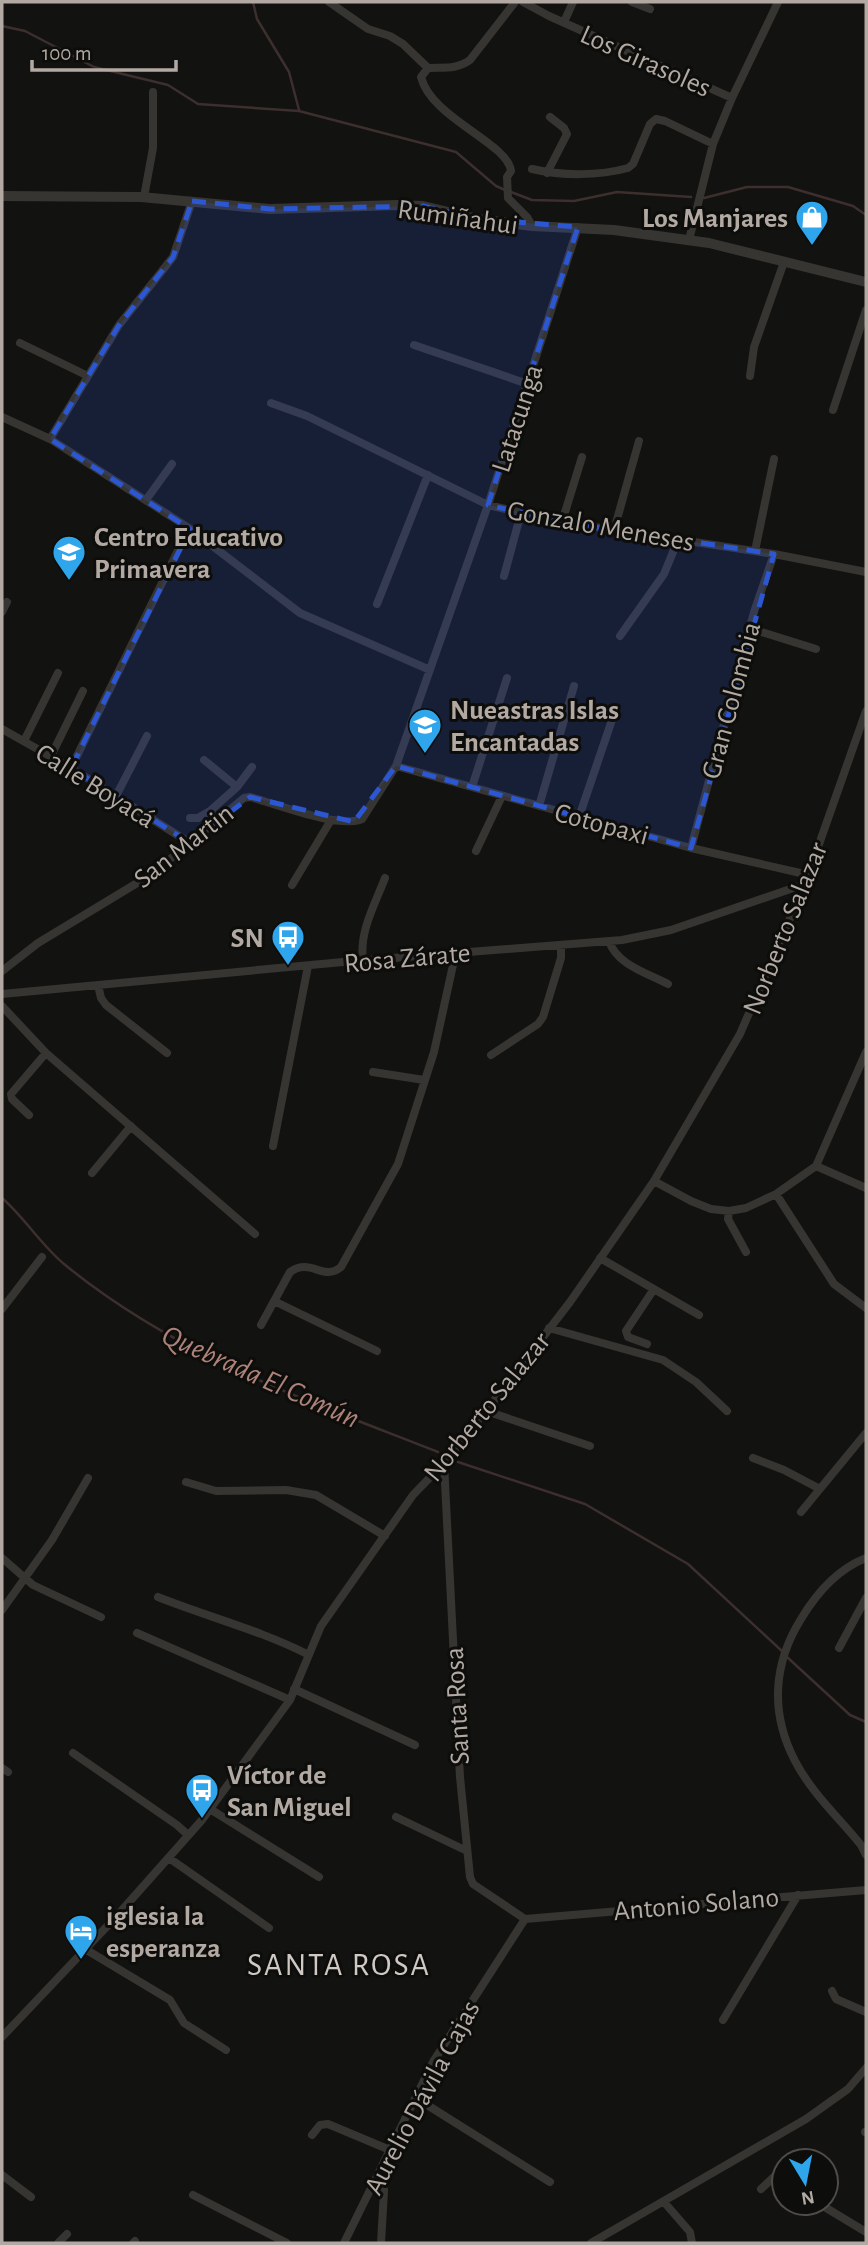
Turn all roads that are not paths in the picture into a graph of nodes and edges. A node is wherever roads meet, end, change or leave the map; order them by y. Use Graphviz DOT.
graph roads {
  1 [pos="329,2"];
  2 [pos="514,2"];
  3 [pos="523,2"];
  4 [pos="573,2"];
  5 [pos="632,2"];
  6 [pos="778,2"];
  7 [pos="650,9"];
  8 [pos="564,22"];
  9 [pos="428,68"];
  10 [pos="153,92"];
  11 [pos="732,98"];
  12 [pos="550,117"];
  13 [pos="713,144"];
  14 [pos="532,169"];
  15 [pos="547,173"];
  16 [pos="2,196"];
  17 [pos="144,197"];
  18 [pos="192,201"];
  19 [pos="532,226"];
  20 [pos="578,227"];
  21 [pos="689,240"];
  22 [pos="784,262"];
  23 [pos="866,282"];
  24 [pos="866,310"];
  25 [pos="20,343"];
  26 [pos="414,345"];
  27 [pos="88,376"];
  28 [pos="750,376"];
  29 [pos="528,384"];
  30 [pos="271,403"];
  31 [pos="833,410"];
  32 [pos="2,417"];
  33 [pos="50,439"];
  34 [pos="639,441"];
  35 [pos="582,457"];
  36 [pos="774,459"];
  37 [pos="172,464"];
  38 [pos="428,475"];
  39 [pos="146,500"];
  40 [pos="488,505"];
  41 [pos="520,513"];
  42 [pos="562,522"];
  43 [pos="189,528"];
  44 [pos="614,530"];
  45 [pos="678,540"];
  46 [pos="755,551"];
  47 [pos="774,554"];
  48 [pos="866,572"];
  49 [pos="504,576"];
  50 [pos="6,602"];
  51 [pos="377,604"];
  52 [pos="2,612"];
  53 [pos="749,628"];
  54 [pos="620,636"];
  55 [pos="816,649"];
  56 [pos="430,670"];
  57 [pos="58,673"];
  58 [pos="507,678"];
  59 [pos="574,685"];
  60 [pos="83,691"];
  61 [pos="866,711"];
  62 [pos="614,715"];
  63 [pos="2,729"];
  64 [pos="147,736"];
  65 [pos="24,740"];
  66 [pos="51,756"];
  67 [pos="204,760"];
  68 [pos="397,766"];
  69 [pos="252,767"];
  70 [pos="71,768"];
  71 [pos="237,787"];
  72 [pos="471,787"];
  73 [pos="116,796"];
  74 [pos="502,796"];
  75 [pos="539,806"];
  76 [pos="210,811"];
  77 [pos="579,817"];
  78 [pos="190,818"];
  79 [pos="216,820"];
  80 [pos="331,820"];
  81 [pos="190,843"];
  82 [pos="691,848"];
  83 [pos="475,851"];
  84 [pos="808,874"];
  85 [pos="384,878"];
  86 [pos="805,884"];
  87 [pos="292,885"];
  88 [pos="609,941"];
  89 [pos="561,945"];
  90 [pos="452,953"];
  91 [pos="363,960"];
  92 [pos="308,966"];
  93 [pos="2,971"];
  94 [pos="668,984"];
  95 [pos="98,985"];
  96 [pos="2,994"];
  97 [pos="2,1006"];
  98 [pos="866,1052"];
  99 [pos="46,1053"];
  100 [pos="167,1053"];
  101 [pos="491,1055"];
  102 [pos="373,1072"];
  103 [pos="424,1080"];
  104 [pos="29,1115"];
  105 [pos="131,1126"];
  106 [pos="273,1146"];
  107 [pos="816,1166"];
  108 [pos="92,1173"];
  109 [pos="654,1181"];
  110 [pos="866,1188"];
  111 [pos="776,1194"];
  112 [pos="729,1211"];
  113 [pos="255,1234"];
  114 [pos="746,1251"];
  115 [pos="42,1257"];
  116 [pos="600,1258"];
  117 [pos="654,1289"];
  118 [pos="274,1301"];
  119 [pos="3,1304"];
  120 [pos="866,1308"];
  121 [pos="699,1315"];
  122 [pos="261,1325"];
  123 [pos="549,1328"];
  124 [pos="647,1344"];
  125 [pos="377,1351"];
  126 [pos="486,1411"];
  127 [pos="727,1411"];
  128 [pos="866,1433"];
  129 [pos="863,1444"];
  130 [pos="590,1446"];
  131 [pos="752,1458"];
  132 [pos="444,1464"];
  133 [pos="88,1478"];
  134 [pos="186,1482"];
  135 [pos="820,1489"];
  136 [pos="801,1512"];
  137 [pos="384,1536"];
  138 [pos="2,1558"];
  139 [pos="866,1558"];
  140 [pos="25,1580"];
  141 [pos="158,1597"];
  142 [pos="866,1598"];
  143 [pos="2,1610"];
  144 [pos="101,1617"];
  145 [pos="137,1633"];
  146 [pos="839,1648"];
  147 [pos="309,1654"];
  148 [pos="294,1689"];
  149 [pos="290,1700"];
  150 [pos="415,1745"];
  151 [pos="73,1753"];
  152 [pos="210,1810"];
  153 [pos="396,1817"];
  154 [pos="188,1835"];
  155 [pos="864,1842"];
  156 [pos="467,1851"];
  157 [pos="866,1855"];
  158 [pos="169,1858"];
  159 [pos="319,1877"];
  160 [pos="866,1890"];
  161 [pos="798,1895"];
  162 [pos="525,1919"];
  163 [pos="269,1928"];
  164 [pos="85,1949"];
  165 [pos="832,1991"];
  166 [pos="866,2001"];
  167 [pos="864,2011"];
  168 [pos="723,2020"];
  169 [pos="2,2037"];
  170 [pos="226,2050"];
  171 [pos="866,2068"];
  172 [pos="416,2098"];
  173 [pos="312,2136"];
  174 [pos="390,2150"];
  175 [pos="382,2171"];
  176 [pos="2,2175"];
  177 [pos="770,2181"];
  178 [pos="550,2182"];
  179 [pos="761,2189"];
  180 [pos="193,2195"];
  181 [pos="31,2197"];
  182 [pos="664,2202"];
  183 [pos="840,2216"];
  184 [pos="866,2232"];
  185 [pos="67,2234"];
  186 [pos="58,2243"];
  187 [pos="287,2243"];
  188 [pos="344,2243"];
  189 [pos="381,2243"];
  190 [pos="591,2243"];
  191 [pos="692,2243"];
  1 -- 9 [label="street"];
  2 -- 9 [label="street"];
  3 -- 8 [label="street, Los Girasoles"];
  4 -- 8 [label="street"];
  5 -- 7 [label="street"];
  6 -- 11 [label="street"];
  8 -- 11 [label="street, Los Girasoles"];
  9 -- 19 [label="street"];
  10 -- 17 [label="street"];
  11 -- 13 [label="street"];
  12 -- 15 [label="street"];
  13 -- 15 [label="street"];
  13 -- 21 [label="street"];
  14 -- 15 [label="street"];
  16 -- 17 [label="street, Rumiñahui"];
  17 -- 18 [label="street, Rumiñahui"];
  18 -- 19 [label="street, Rumiñahui"];
  18 -- 27 [label="street"];
  19 -- 20 [label="street, Rumiñahui"];
  20 -- 21 [label="street, Rumiñahui"];
  20 -- 29 [label="street, Latacunga"];
  21 -- 22 [label="street, Rumiñahui"];
  22 -- 23 [label="street, Rumiñahui"];
  22 -- 28 [label="street"];
  24 -- 31 [label="street"];
  25 -- 27 [label="street"];
  26 -- 29 [label="street"];
  27 -- 33 [label="street"];
  29 -- 40 [label="street, Latacunga"];
  30 -- 38 [label="street, Gonzalo Meneses"];
  32 -- 33 [label="street"];
  33 -- 39 [label="street"];
  34 -- 44 [label="street"];
  35 -- 42 [label="street"];
  36 -- 46 [label="street"];
  37 -- 39 [label="street"];
  38 -- 40 [label="street, Gonzalo Meneses"];
  38 -- 51 [label="street"];
  39 -- 43 [label="street"];
  40 -- 41 [label="street, Gonzalo Meneses"];
  40 -- 56 [label="street, Latacunga"];
  41 -- 42 [label="street, Gonzalo Meneses"];
  41 -- 49 [label="street"];
  42 -- 44 [label="street, Gonzalo Meneses"];
  43 -- 56 [label="street"];
  43 -- 70 [label="street"];
  44 -- 45 [label="street, Gonzalo Meneses"];
  45 -- 46 [label="street, Gonzalo Meneses"];
  45 -- 54 [label="street"];
  46 -- 47 [label="street, Gonzalo Meneses"];
  47 -- 48 [label="street, Gonzalo Meneses"];
  47 -- 53 [label="street, Gran Colombia"];
  50 -- 52 [label="street"];
  53 -- 55 [label="street"];
  53 -- 82 [label="street, Gran Colombia"];
  56 -- 68 [label="street, Latacunga"];
  57 -- 65 [label="street"];
  58 -- 72 [label="street"];
  59 -- 75 [label="street"];
  60 -- 66 [label="street"];
  61 -- 84 [label="street, Norberto Salazar"];
  62 -- 77 [label="street"];
  63 -- 65 [label="street, Calle Boyacá"];
  64 -- 73 [label="street"];
  65 -- 66 [label="street, Calle Boyacá"];
  66 -- 70 [label="street, Calle Boyacá"];
  67 -- 71 [label="street"];
  68 -- 72 [label="street, Cotopaxi"];
  68 -- 80 [label="street, San Martin"];
  69 -- 71 [label="street"];
  70 -- 73 [label="street, Calle Boyacá"];
  71 -- 76 [label="street"];
  72 -- 74 [label="street, Cotopaxi"];
  73 -- 81 [label="street, Calle Boyacá"];
  74 -- 75 [label="street, Cotopaxi"];
  74 -- 83 [label="street"];
  75 -- 77 [label="street, Cotopaxi"];
  76 -- 78 [label="street"];
  76 -- 79 [label="street"];
  77 -- 82 [label="street, Cotopaxi"];
  79 -- 80 [label="street, San Martin"];
  79 -- 81 [label="street, San Martin"];
  80 -- 87 [label="street"];
  81 -- 93 [label="street, San Martin"];
  82 -- 84 [label="street, Cotopaxi"];
  84 -- 86 [label="street, Norberto Salazar"];
  85 -- 91 [label="street"];
  86 -- 88 [label="street, Rosa Zárate"];
  86 -- 109 [label="street, Norberto Salazar"];
  88 -- 89 [label="street, Rosa Zárate"];
  88 -- 94 [label="street"];
  89 -- 90 [label="street, Rosa Zárate"];
  89 -- 101 [label="street"];
  90 -- 91 [label="street, Rosa Zárate"];
  90 -- 103 [label="street"];
  91 -- 92 [label="street, Rosa Zárate"];
  92 -- 95 [label="street, Rosa Zárate"];
  92 -- 106 [label="street"];
  95 -- 96 [label="street, Rosa Zárate"];
  95 -- 100 [label="street"];
  97 -- 99 [label="street"];
  98 -- 107 [label="street"];
  99 -- 104 [label="street"];
  99 -- 105 [label="street"];
  102 -- 103 [label="street"];
  103 -- 118 [label="street"];
  105 -- 108 [label="street"];
  105 -- 113 [label="street"];
  107 -- 110 [label="street"];
  107 -- 111 [label="street"];
  109 -- 112 [label="street"];
  109 -- 116 [label="street, Norberto Salazar"];
  111 -- 112 [label="street"];
  111 -- 120 [label="street"];
  112 -- 114 [label="street"];
  115 -- 119 [label="street"];
  116 -- 117 [label="street"];
  116 -- 123 [label="street, Norberto Salazar"];
  117 -- 121 [label="street"];
  117 -- 124 [label="street"];
  118 -- 122 [label="street"];
  118 -- 125 [label="street"];
  123 -- 126 [label="street, Norberto Salazar"];
  123 -- 127 [label="street"];
  126 -- 130 [label="street"];
  126 -- 132 [label="street, Norberto Salazar"];
  128 -- 129 [label="street"];
  129 -- 135 [label="street"];
  131 -- 135 [label="street"];
  132 -- 137 [label="street, Norberto Salazar"];
  132 -- 156 [label="street, Santa Rosa"];
  133 -- 140 [label="street"];
  134 -- 137 [label="street"];
  135 -- 136 [label="street"];
  137 -- 147 [label="street, Norberto Salazar"];
  138 -- 140 [label="street"];
  139 -- 155 [label="street"];
  140 -- 143 [label="street"];
  140 -- 144 [label="street"];
  141 -- 147 [label="street"];
  142 -- 146 [label="street"];
  145 -- 149 [label="street"];
  147 -- 148 [label="street, Norberto Salazar"];
  148 -- 149 [label="street, Norberto Salazar"];
  148 -- 150 [label="street"];
  149 -- 152 [label="street, Norberto Salazar"];
  151 -- 154 [label="street"];
  152 -- 154 [label="street, Norberto Salazar"];
  152 -- 159 [label="street"];
  153 -- 156 [label="street"];
  154 -- 158 [label="street, Norberto Salazar"];
  155 -- 157 [label="street"];
  156 -- 162 [label="street, Santa Rosa"];
  158 -- 163 [label="street"];
  158 -- 164 [label="street, Norberto Salazar"];
  160 -- 161 [label="street, Antonio Solano"];
  161 -- 162 [label="street, Antonio Solano"];
  161 -- 168 [label="street"];
  162 -- 172 [label="street, Aurelio Dávila Cajas"];
  164 -- 169 [label="street, Norberto Salazar"];
  164 -- 170 [label="street"];
  165 -- 167 [label="street"];
  166 -- 167 [label="street"];
  171 -- 182 [label="street"];
  172 -- 174 [label="street, Aurelio Dávila Cajas"];
  172 -- 178 [label="street"];
  173 -- 174 [label="street"];
  174 -- 175 [label="street, Aurelio Dávila Cajas"];
  175 -- 188 [label="street, Aurelio Dávila Cajas"];
  175 -- 189 [label="street"];
  176 -- 181 [label="street"];
  177 -- 179 [label="street"];
  180 -- 187 [label="street"];
  182 -- 190 [label="street"];
  182 -- 191 [label="street"];
  183 -- 184 [label="street"];
  185 -- 186 [label="street"];
}
